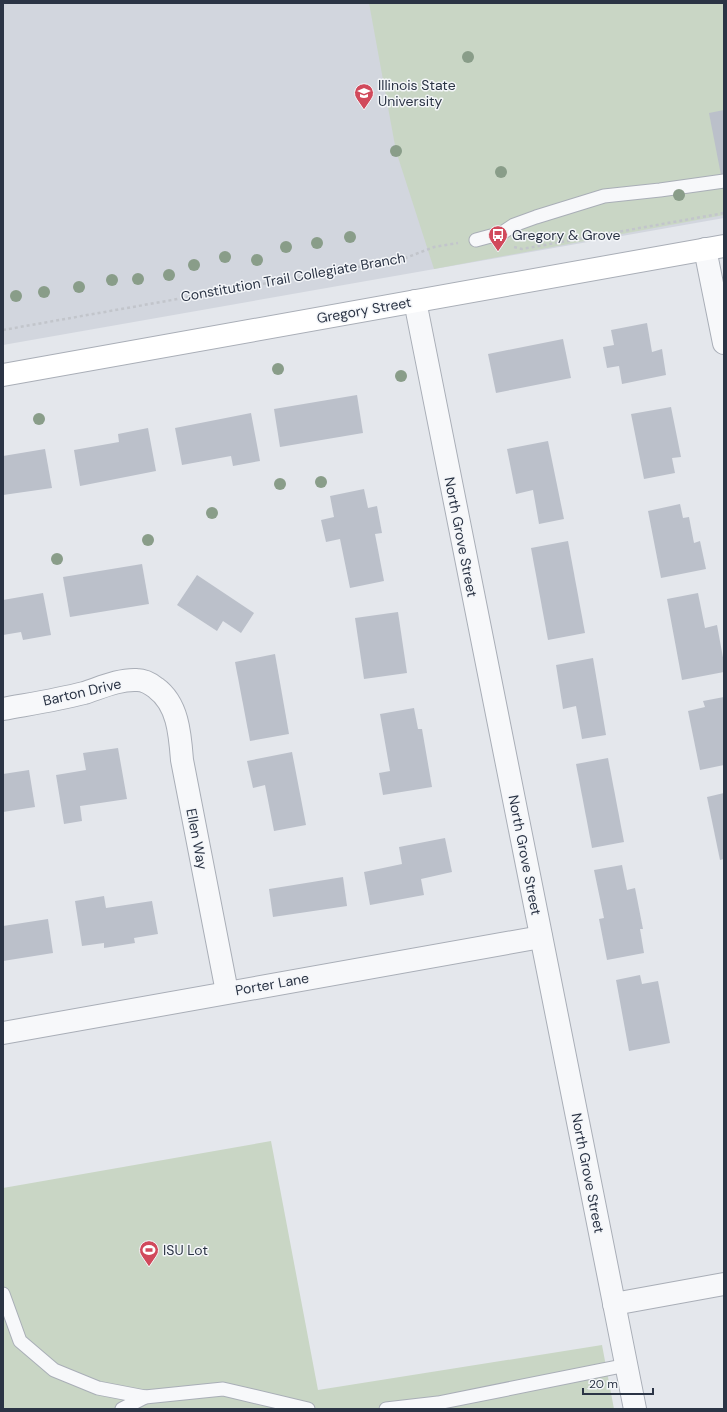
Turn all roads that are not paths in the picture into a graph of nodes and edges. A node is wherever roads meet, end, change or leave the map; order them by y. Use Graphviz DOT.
graph roads {
  1 [pos="724,181"];
  2 [pos="476,240"];
  3 [pos="715,247"];
  4 [pos="414,301"];
  5 [pos="724,343"];
  6 [pos="3,375"];
  7 [pos="159,690"];
  8 [pos="3,709"];
  9 [pos="541,937"];
  10 [pos="227,992"];
  11 [pos="3,1033"];
  12 [pos="724,1284"];
  13 [pos="3,1294"];
  14 [pos="614,1304"];
  15 [pos="627,1365"];
  16 [pos="145,1397"];
  17 [pos="122,1409"];
  18 [pos="308,1409"];
  19 [pos="386,1409"];
  20 [pos="635,1409"];
  1 -- 2 [label="lane"];
  3 -- 4 [label="main road, Gregory Street"];
  3 -- 5 [label="street"];
  4 -- 6 [label="main road, Gregory Street"];
  4 -- 9 [label="street, North Grove Street"];
  7 -- 8 [label="street, Barton Drive"];
  7 -- 10 [label="street, Ellen Way"];
  9 -- 10 [label="street, Porter Lane"];
  9 -- 14 [label="street, North Grove Street"];
  10 -- 11 [label="street, Porter Lane"];
  12 -- 14 [label="street"];
  13 -- 16 [label="lane"];
  14 -- 15 [label="street, North Grove Street"];
  15 -- 19 [label="lane"];
  15 -- 20 [label="street, North Grove Street"];
  16 -- 17 [label="lane"];
  16 -- 18 [label="lane"];
}
